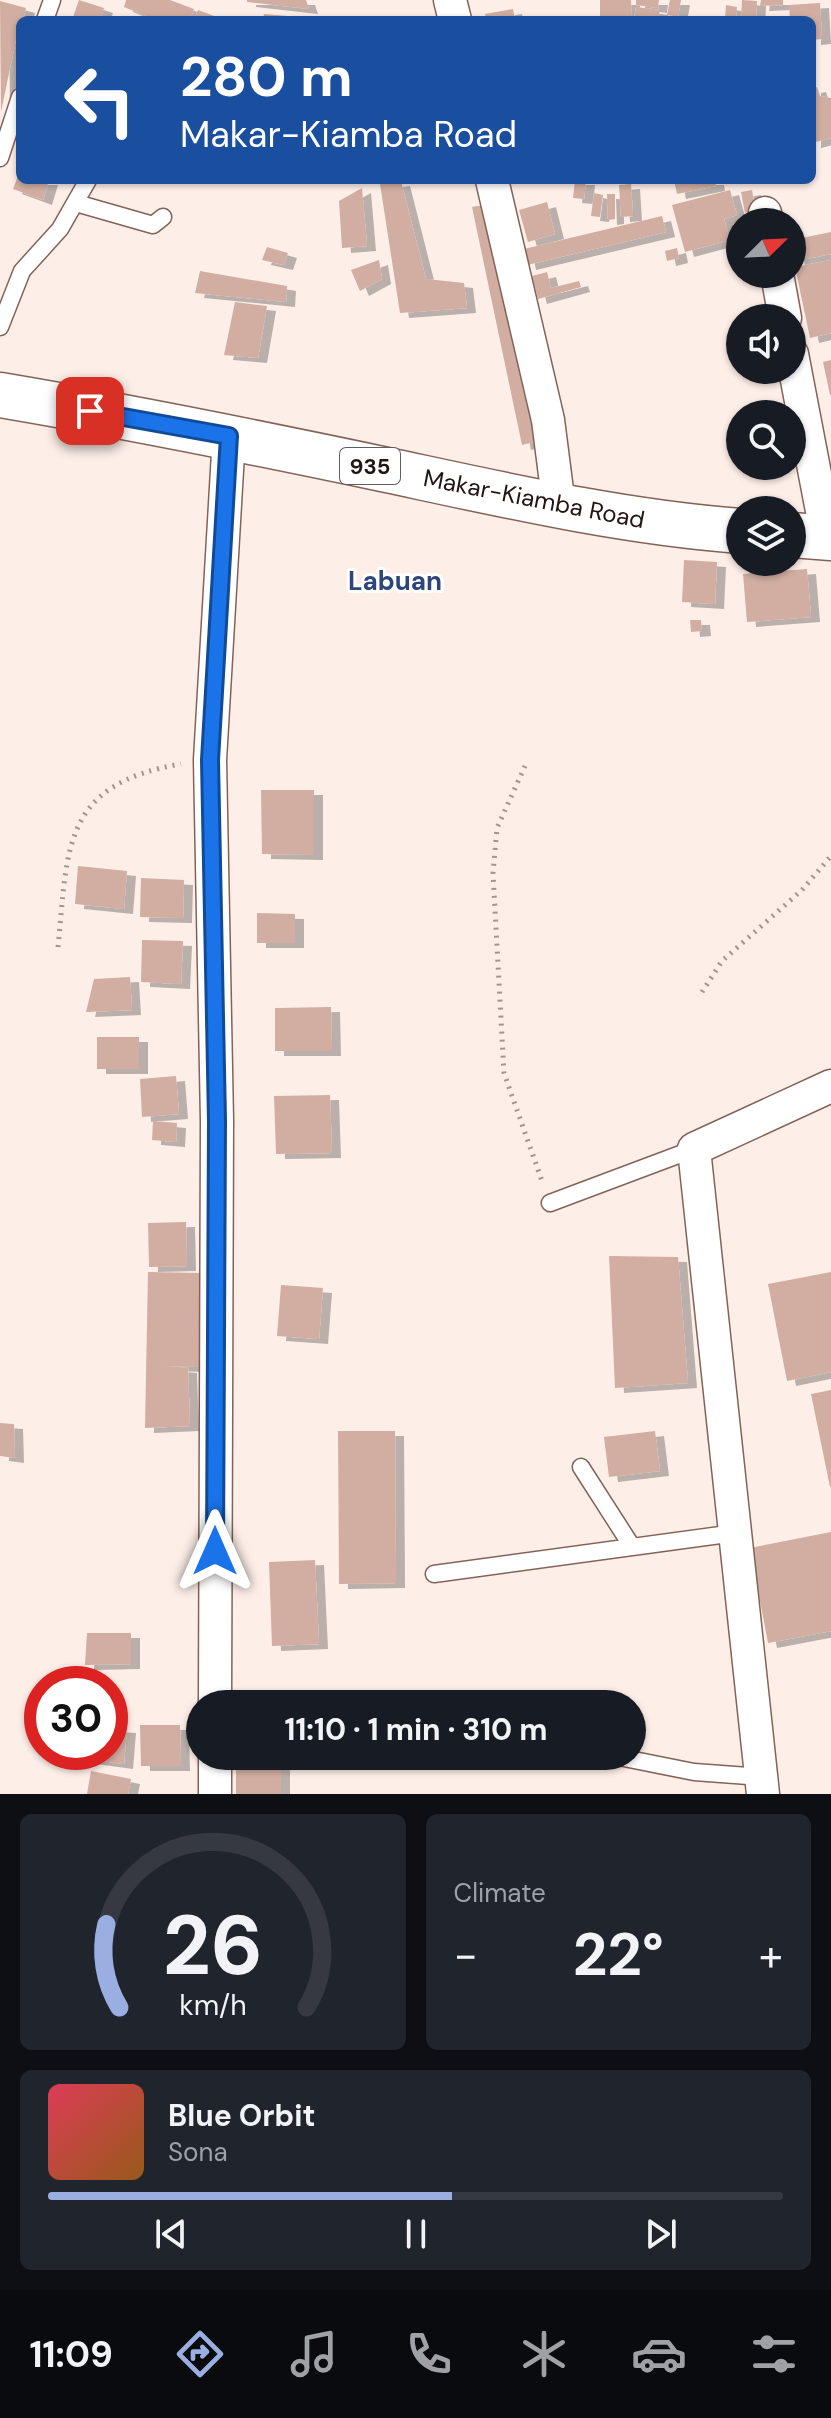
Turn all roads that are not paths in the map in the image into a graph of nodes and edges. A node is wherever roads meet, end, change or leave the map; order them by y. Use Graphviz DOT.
graph roads {
  1 [pos="16,109"];
  2 [pos="0,158"];
  3 [pos="86,184"];
  4 [pos="493,184"];
  5 [pos="76,203"];
  6 [pos="163,217"];
  7 [pos="0,327"];
  8 [pos="796,384"];
  9 [pos="0,395"];
  10 [pos="229,436"];
  11 [pos="559,506"];
  12 [pos="726,530"];
  13 [pos="817,537"];
  14 [pos="831,1086"];
  15 [pos="694,1149"];
  16 [pos="550,1203"];
  17 [pos="581,1467"];
  18 [pos="735,1533"];
  19 [pos="631,1545"];
  20 [pos="434,1574"];
  21 [pos="215,1690"];
  22 [pos="646,1762"];
  23 [pos="215,1770"];
  24 [pos="762,1786"];
  25 [pos="215,1794"];
  1 -- 2 [label="lane"];
  3 -- 5 [label="lane"];
  4 -- 11 [label="street"];
  5 -- 6 [label="lane"];
  5 -- 7 [label="lane"];
  8 -- 13 [label="street"];
  9 -- 10 [label="main road, Makar-Kiamba Road / 935"];
  10 -- 11 [label="main road, Makar-Kiamba Road / 935"];
  10 -- 21 [label="street"];
  11 -- 12 [label="main road, Makar-Kiamba Road / 935"];
  14 -- 15 [label="street"];
  15 -- 16 [label="lane"];
  15 -- 18 [label="street"];
  17 -- 19 [label="lane"];
  18 -- 19 [label="lane"];
  18 -- 24 [label="street"];
  19 -- 20 [label="lane"];
  22 -- 24 [label="lane"];
  23 -- 25 [label="street"];
}
